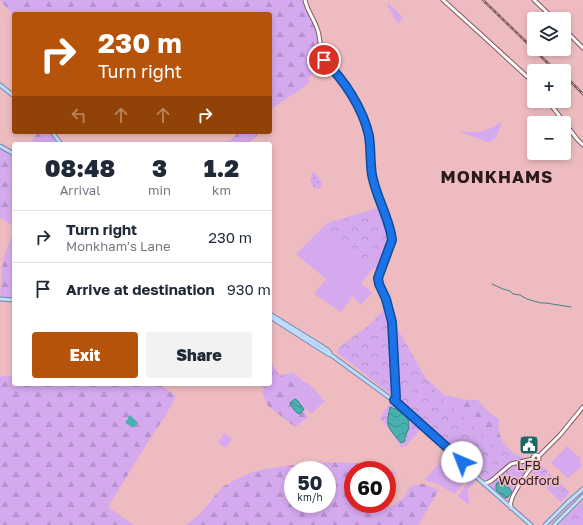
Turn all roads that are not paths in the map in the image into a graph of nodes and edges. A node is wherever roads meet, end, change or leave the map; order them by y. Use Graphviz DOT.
graph roads {
  1 [pos="305,0"];
  2 [pos="443,0"];
  3 [pos="534,0"];
  4 [pos="547,12"];
  5 [pos="571,36"];
  6 [pos="583,48"];
  7 [pos="527,76"];
  8 [pos="0,85"];
  9 [pos="12,94"];
  10 [pos="553,108"];
  11 [pos="583,145"];
  12 [pos="0,146"];
  13 [pos="12,153"];
  14 [pos="0,299"];
  15 [pos="12,300"];
  16 [pos="272,315"];
  17 [pos="272,319"];
  18 [pos="331,354"];
  19 [pos="394,400"];
  20 [pos="583,407"];
  21 [pos="526,456"];
  22 [pos="535,460"];
  23 [pos="527,461"];
  24 [pos="484,484"];
  25 [pos="583,489"];
  26 [pos="583,496"];
  27 [pos="512,509"];
  28 [pos="531,525"];
  29 [pos="545,525"];
  30 [pos="554,525"];
  1 -- 19 [label="street"];
  2 -- 7 [label="street"];
  3 -- 4 [label="street"];
  5 -- 6 [label="street"];
  8 -- 9 [label="main road"];
  10 -- 11 [label="street"];
  12 -- 13 [label="main road"];
  14 -- 15 [label="main road"];
  16 -- 18 [label="main road"];
  17 -- 18 [label="main road"];
  18 -- 19 [label="main road"];
  19 -- 24 [label="main road"];
  20 -- 22 [label="street"];
  21 -- 23 [label="street"];
  22 -- 23 [label="street"];
  22 -- 27 [label="street"];
  23 -- 24 [label="street"];
  24 -- 27 [label="main road"];
  25 -- 29 [label="main road"];
  26 -- 30 [label="main road"];
  27 -- 28 [label="main road"];
}
